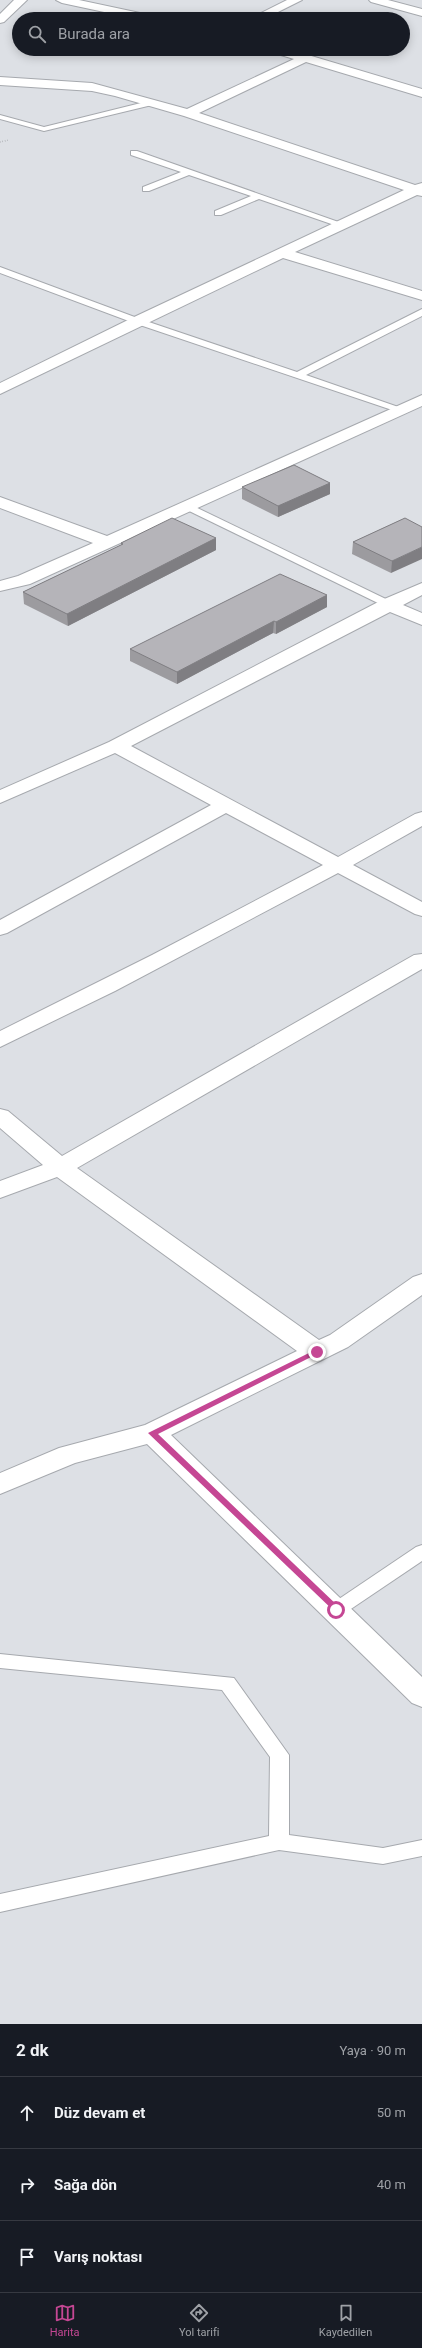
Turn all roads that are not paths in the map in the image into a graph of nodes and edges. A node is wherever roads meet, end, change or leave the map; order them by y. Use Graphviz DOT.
graph roads {
  1 [pos="21,0"];
  2 [pos="62,0"];
  3 [pos="296,0"];
  4 [pos="375,0"];
  5 [pos="120,12"];
  6 [pos="269,12"];
  7 [pos="422,13"];
  8 [pos="0,20"];
  9 [pos="12,24"];
  10 [pos="298,56"];
  11 [pos="305,58"];
  12 [pos="0,81"];
  13 [pos="422,93"];
  14 [pos="149,103"];
  15 [pos="188,113"];
  16 [pos="0,117"];
  17 [pos="134,153"];
  18 [pos="188,172"];
  19 [pos="146,189"];
  20 [pos="420,190"];
  21 [pos="259,196"];
  22 [pos="218,213"];
  23 [pos="343,224"];
  24 [pos="283,253"];
  25 [pos="0,270"];
  26 [pos="422,296"];
  27 [pos="422,312"];
  28 [pos="137,321"];
  29 [pos="298,375"];
  30 [pos="0,389"];
  31 [pos="422,400"];
  32 [pos="402,410"];
  33 [pos="0,502"];
  34 [pos="187,506"];
  35 [pos="107,542"];
  36 [pos="0,586"];
  37 [pos="422,588"];
  38 [pos="388,604"];
  39 [pos="422,620"];
  40 [pos="116,746"];
  41 [pos="0,777"];
  42 [pos="22,787"];
  43 [pos="0,797"];
  44 [pos="226,805"];
  45 [pos="422,818"];
  46 [pos="338,866"];
  47 [pos="422,910"];
  48 [pos="0,929"];
  49 [pos="422,960"];
  50 [pos="0,1040"];
  51 [pos="0,1116"];
  52 [pos="60,1167"];
  53 [pos="0,1190"];
  54 [pos="422,1283"];
  55 [pos="317,1352"];
  56 [pos="152,1433"];
  57 [pos="0,1484"];
  58 [pos="422,1552"];
  59 [pos="336,1610"];
  60 [pos="0,1661"];
  61 [pos="422,1696"];
  62 [pos="279,1842"];
  63 [pos="422,1848"];
  64 [pos="0,1903"];
  1 -- 8 [label="street"];
  2 -- 5 [label="street"];
  3 -- 6 [label="street"];
  4 -- 7 [label="street"];
  8 -- 9 [label="street"];
  10 -- 11 [label="street"];
  11 -- 13 [label="street"];
  11 -- 15 [label="street"];
  12 -- 14 [label="street"];
  14 -- 15 [label="street"];
  14 -- 16 [label="lane"];
  15 -- 20 [label="street"];
  17 -- 18 [label="lane"];
  18 -- 19 [label="lane"];
  18 -- 21 [label="lane"];
  20 -- 23 [label="street"];
  21 -- 22 [label="lane"];
  21 -- 23 [label="lane"];
  23 -- 24 [label="street"];
  24 -- 26 [label="street"];
  24 -- 28 [label="street"];
  25 -- 28 [label="lane"];
  27 -- 29 [label="lane"];
  28 -- 29 [label="lane"];
  28 -- 30 [label="street"];
  29 -- 32 [label="lane"];
  31 -- 32 [label="street"];
  32 -- 34 [label="street"];
  33 -- 35 [label="street"];
  34 -- 35 [label="street"];
  34 -- 38 [label="lane"];
  35 -- 36 [label="street"];
  37 -- 38 [label="street"];
  38 -- 39 [label="street"];
  38 -- 40 [label="street"];
  40 -- 42 [label="street"];
  40 -- 44 [label="street"];
  41 -- 42 [label="street"];
  42 -- 43 [label="street"];
  44 -- 46 [label="street"];
  44 -- 48 [label="street"];
  45 -- 46 [label="street"];
  46 -- 47 [label="street"];
  46 -- 50 [label="street"];
  49 -- 52 [label="street"];
  51 -- 52 [label="street"];
  52 -- 53 [label="street"];
  52 -- 55 [label="street"];
  54 -- 55 [label="street"];
  55 -- 56 [label="street"];
  56 -- 57 [label="street"];
  56 -- 59 [label="street"];
  58 -- 59 [label="lane"];
  59 -- 61 [label="street"];
  60 -- 62 [label="lane"];
  62 -- 63 [label="lane"];
  62 -- 64 [label="lane"];
}
